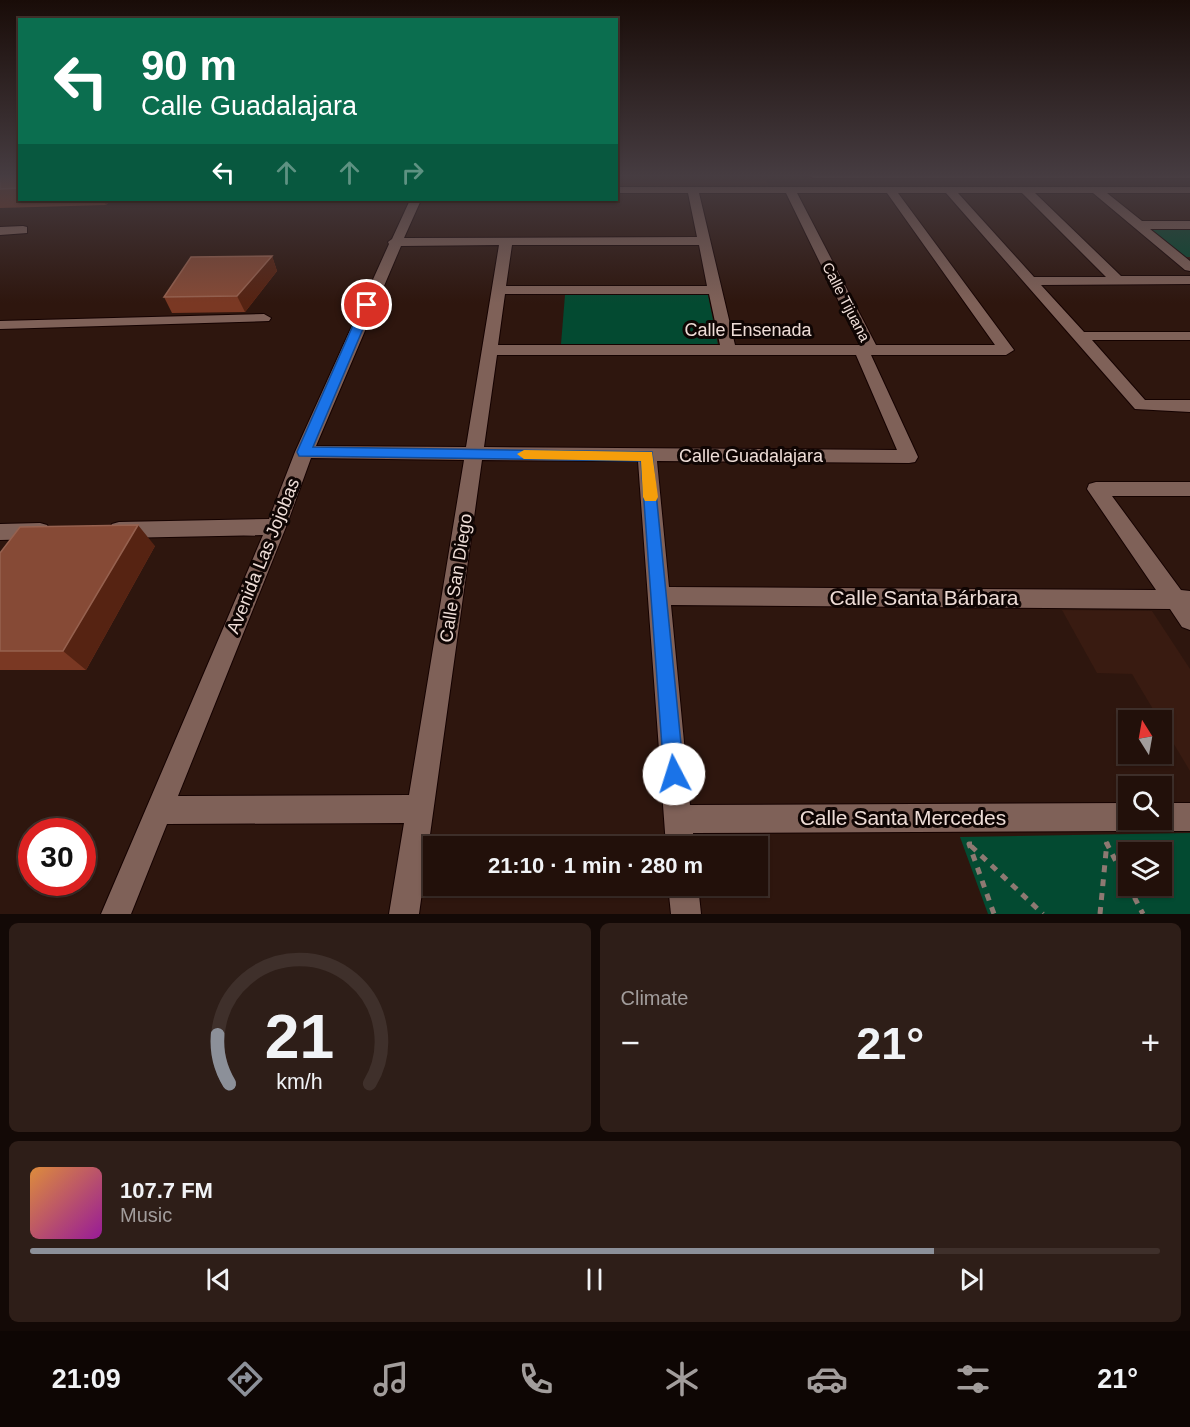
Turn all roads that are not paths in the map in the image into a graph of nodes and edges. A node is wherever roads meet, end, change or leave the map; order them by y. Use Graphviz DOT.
graph roads {
  1 [pos="406,218"];
  2 [pos="700,218"];
  3 [pos="803,218"];
  4 [pos="910,218"];
  5 [pos="974,218"];
  6 [pos="1053,218"];
  7 [pos="1129,218"];
  8 [pos="1138,225"];
  9 [pos="1190,225"];
  10 [pos="23,230"];
  11 [pos="0,231"];
  12 [pos="705,241"];
  13 [pos="394,242"];
  14 [pos="506,242"];
  15 [pos="1187,263"];
  16 [pos="1190,280"];
  17 [pos="1030,281"];
  18 [pos="1118,281"];
  19 [pos="499,290"];
  20 [pos="715,290"];
  21 [pos="264,318"];
  22 [pos="0,325"];
  23 [pos="1079,336"];
  24 [pos="1190,336"];
  25 [pos="865,349"];
  26 [pos="490,350"];
  27 [pos="728,350"];
  28 [pos="1190,406"];
  29 [pos="304,452"];
  30 [pos="474,454"];
  31 [pos="647,456"];
  32 [pos="909,457"];
  33 [pos="1190,489"];
  34 [pos="276,527"];
  35 [pos="59,531"];
  36 [pos="94,531"];
  37 [pos="0,532"];
  38 [pos="659,596"];
  39 [pos="1183,600"];
  40 [pos="1190,620"];
  41 [pos="420,809"];
  42 [pos="158,810"];
  43 [pos="1172,817"];
  44 [pos="1190,817"];
  45 [pos="678,819"];
  46 [pos="1118,821"];
  47 [pos="679,836"];
  48 [pos="684,896"];
  49 [pos="116,914"];
  50 [pos="405,914"];
  51 [pos="686,914"];
  1 -- 13 [label="street, Avenida Las Jojobas"];
  2 -- 12 [label="street"];
  3 -- 25 [label="street, Calle Tijuana"];
  4 -- 25 [label="street, Calle Ensenada"];
  5 -- 17 [label="street"];
  6 -- 18 [label="street"];
  7 -- 8 [label="street"];
  8 -- 9 [label="street"];
  8 -- 15 [label="street"];
  10 -- 11 [label="street"];
  12 -- 14 [label="street"];
  12 -- 20 [label="street"];
  13 -- 14 [label="street"];
  13 -- 29 [label="street, Avenida Las Jojobas"];
  14 -- 19 [label="street, Calle San Diego"];
  16 -- 18 [label="street"];
  17 -- 18 [label="street"];
  17 -- 23 [label="street"];
  19 -- 20 [label="street"];
  19 -- 26 [label="street, Calle San Diego"];
  20 -- 27 [label="street"];
  21 -- 22 [label="street"];
  23 -- 24 [label="street"];
  23 -- 28 [label="street"];
  25 -- 27 [label="street, Calle Ensenada"];
  25 -- 32 [label="street, Calle Tijuana"];
  26 -- 27 [label="street, Calle Ensenada"];
  26 -- 30 [label="street, Calle San Diego"];
  29 -- 30 [label="street, Calle Guadalajara"];
  29 -- 34 [label="street, Avenida Las Jojobas"];
  30 -- 31 [label="street, Calle Guadalajara"];
  30 -- 41 [label="street, Calle San Diego"];
  31 -- 32 [label="street, Calle Guadalajara"];
  31 -- 38 [label="street"];
  33 -- 39 [label="street"];
  34 -- 36 [label="street"];
  34 -- 42 [label="street, Avenida Las Jojobas"];
  35 -- 37 [label="street"];
  38 -- 39 [label="street, Calle Santa Bárbara"];
  38 -- 45 [label="street"];
  39 -- 40 [label="street"];
  41 -- 42 [label="street"];
  41 -- 50 [label="street, Calle San Diego"];
  42 -- 49 [label="street, Avenida Las Jojobas"];
  43 -- 44 [label="street"];
  45 -- 46 [label="street, Calle Santa Mercedes"];
  45 -- 47 [label="street"];
  48 -- 51 [label="street"];
}
